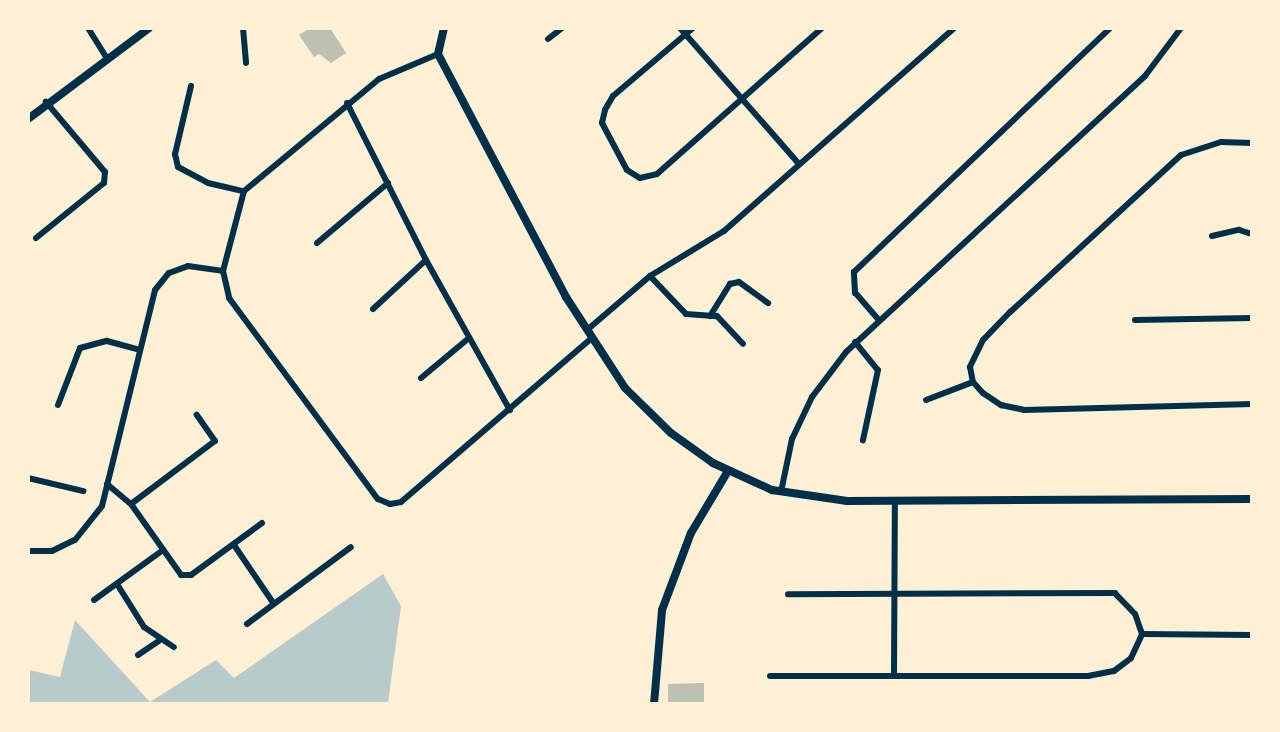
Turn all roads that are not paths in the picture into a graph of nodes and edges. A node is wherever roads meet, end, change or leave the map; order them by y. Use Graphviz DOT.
graph roads {
  1 [pos="88,28"];
  2 [pos="149,28"];
  3 [pos="243,28"];
  4 [pos="444,28"];
  5 [pos="562,28"];
  6 [pos="680,28"];
  7 [pos="693,28"];
  8 [pos="822,28"];
  9 [pos="954,28"];
  10 [pos="1110,28"];
  11 [pos="1180,29"];
  12 [pos="686,34"];
  13 [pos="548,39"];
  14 [pos="438,54"];
  15 [pos="107,59"];
  16 [pos="246,63"];
  17 [pos="190,86"];
  18 [pos="740,97"];
  19 [pos="46,102"];
  20 [pos="347,104"];
  21 [pos="28,118"];
  22 [pos="1251,143"];
  23 [pos="799,164"];
  24 [pos="388,183"];
  25 [pos="244,191"];
  26 [pos="1251,234"];
  27 [pos="1212,236"];
  28 [pos="36,238"];
  29 [pos="317,243"];
  30 [pos="426,260"];
  31 [pos="223,271"];
  32 [pos="650,276"];
  33 [pos="768,303"];
  34 [pos="373,309"];
  35 [pos="710,316"];
  36 [pos="1251,318"];
  37 [pos="878,319"];
  38 [pos="1134,320"];
  39 [pos="587,330"];
  40 [pos="469,338"];
  41 [pos="592,338"];
  42 [pos="855,342"];
  43 [pos="743,344"];
  44 [pos="140,350"];
  45 [pos="420,378"];
  46 [pos="973,382"];
  47 [pos="926,400"];
  48 [pos="58,405"];
  49 [pos="1251,405"];
  50 [pos="510,410"];
  51 [pos="196,415"];
  52 [pos="863,440"];
  53 [pos="728,471"];
  54 [pos="28,478"];
  55 [pos="106,484"];
  56 [pos="83,491"];
  57 [pos="781,492"];
  58 [pos="1251,499"];
  59 [pos="895,501"];
  60 [pos="131,504"];
  61 [pos="262,523"];
  62 [pos="234,545"];
  63 [pos="351,546"];
  64 [pos="163,550"];
  65 [pos="28,551"];
  66 [pos="117,584"];
  67 [pos="896,593"];
  68 [pos="788,594"];
  69 [pos="94,600"];
  70 [pos="274,604"];
  71 [pos="247,624"];
  72 [pos="1142,634"];
  73 [pos="1251,634"];
  74 [pos="159,640"];
  75 [pos="174,647"];
  76 [pos="138,655"];
  77 [pos="894,674"];
  78 [pos="770,676"];
  79 [pos="654,704"];
  1 -- 15 [label="street"];
  2 -- 15 [label="street"];
  3 -- 16 [label="street"];
  4 -- 14 [label="street"];
  5 -- 13 [label="street"];
  6 -- 12 [label="street"];
  7 -- 12 [label="street"];
  8 -- 18 [label="street"];
  9 -- 23 [label="street"];
  10 -- 37 [label="street"];
  11 -- 37 [label="street"];
  12 -- 18 [label="street"];
  12 -- 18 [label="street"];
  14 -- 20 [label="street"];
  14 -- 39 [label="street"];
  15 -- 19 [label="street"];
  17 -- 25 [label="street"];
  18 -- 23 [label="street"];
  19 -- 21 [label="street"];
  19 -- 28 [label="street"];
  20 -- 24 [label="street"];
  20 -- 25 [label="street"];
  22 -- 46 [label="street"];
  23 -- 32 [label="street"];
  24 -- 29 [label="street"];
  24 -- 30 [label="street"];
  25 -- 31 [label="street"];
  26 -- 27 [label="street"];
  30 -- 34 [label="street"];
  30 -- 40 [label="street"];
  31 -- 44 [label="street"];
  31 -- 50 [label="street"];
  32 -- 35 [label="street"];
  32 -- 39 [label="street"];
  33 -- 35 [label="street"];
  35 -- 43 [label="street"];
  36 -- 38 [label="street"];
  37 -- 42 [label="street"];
  39 -- 41 [label="street"];
  40 -- 45 [label="street"];
  40 -- 50 [label="street"];
  41 -- 50 [label="street"];
  41 -- 53 [label="street"];
  42 -- 52 [label="street"];
  42 -- 57 [label="street"];
  44 -- 48 [label="street"];
  44 -- 55 [label="street"];
  46 -- 47 [label="street"];
  46 -- 49 [label="street"];
  51 -- 60 [label="street"];
  53 -- 57 [label="street"];
  53 -- 79 [label="street"];
  54 -- 56 [label="street"];
  55 -- 60 [label="street"];
  55 -- 65 [label="street"];
  57 -- 59 [label="street"];
  58 -- 59 [label="street"];
  59 -- 67 [label="street"];
  60 -- 64 [label="street"];
  61 -- 62 [label="street"];
  62 -- 64 [label="street"];
  62 -- 70 [label="street"];
  63 -- 70 [label="street"];
  64 -- 66 [label="street"];
  66 -- 69 [label="street"];
  66 -- 74 [label="street"];
  67 -- 68 [label="street"];
  67 -- 72 [label="street"];
  67 -- 77 [label="street"];
  70 -- 71 [label="street"];
  72 -- 73 [label="street"];
  72 -- 77 [label="street"];
  74 -- 75 [label="street"];
  74 -- 76 [label="street"];
  77 -- 78 [label="street"];
}
